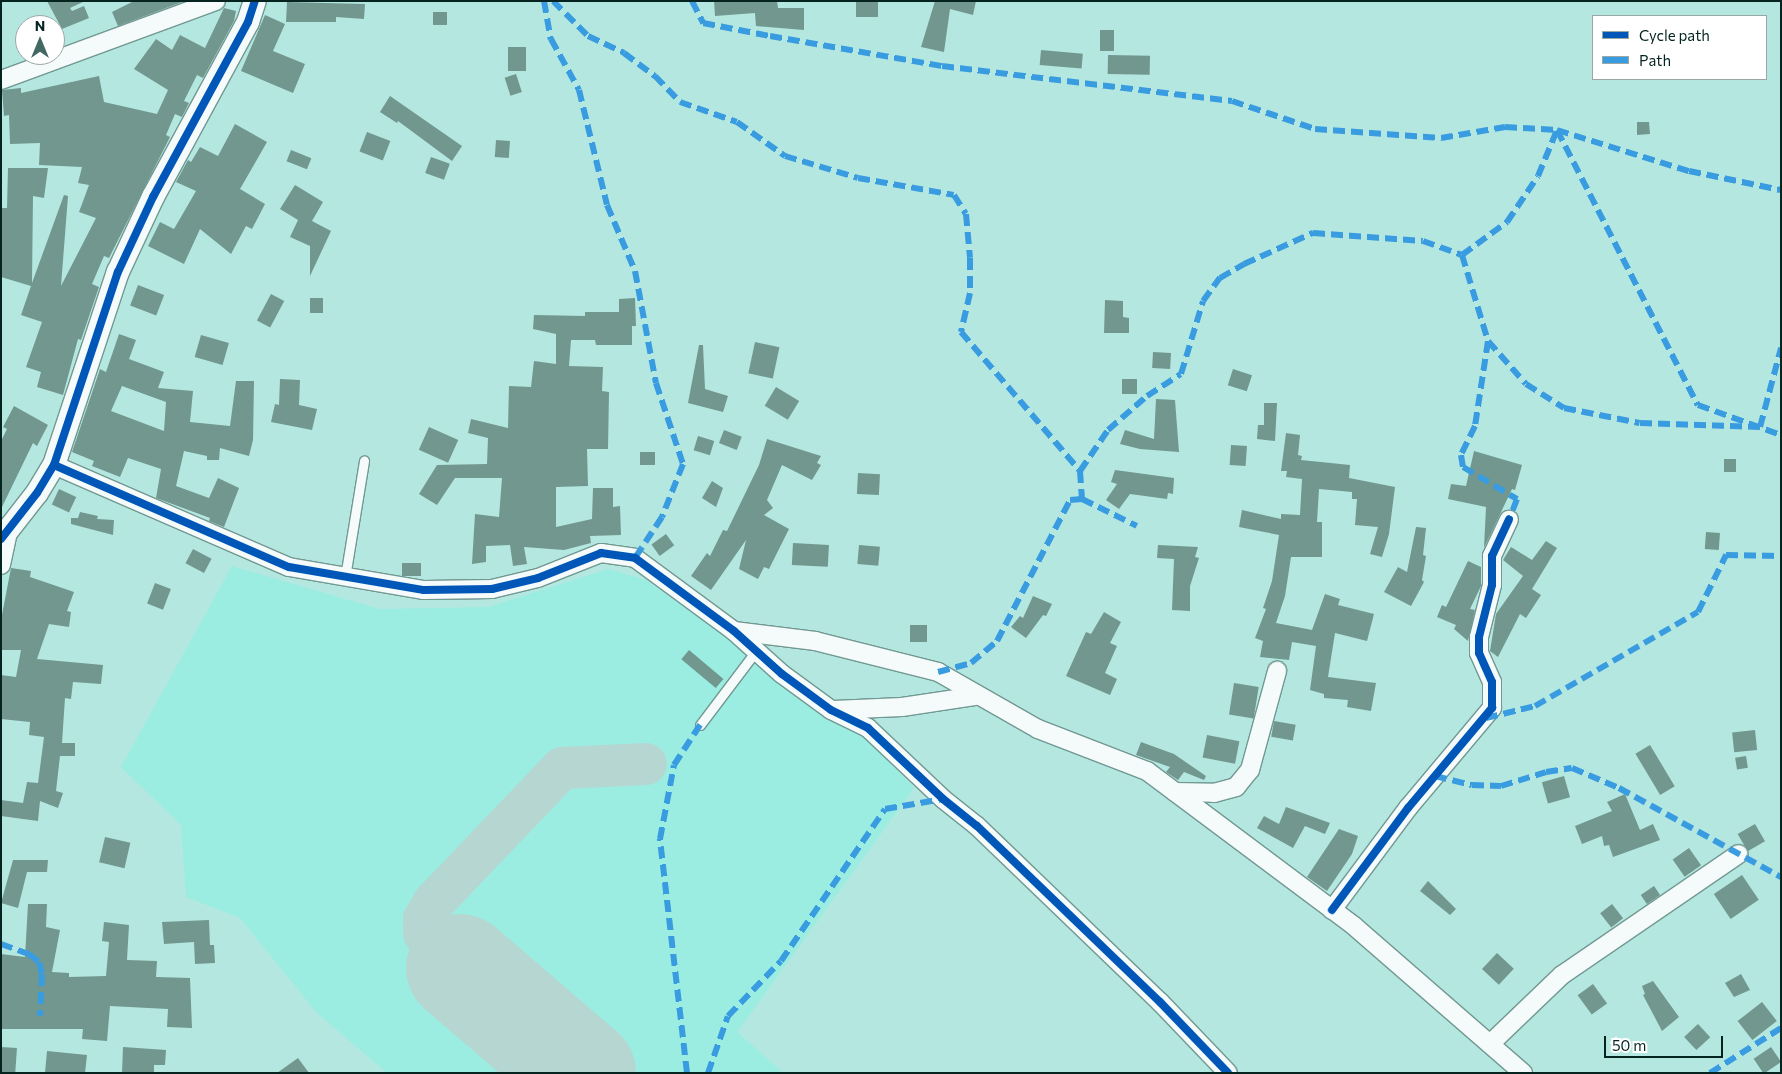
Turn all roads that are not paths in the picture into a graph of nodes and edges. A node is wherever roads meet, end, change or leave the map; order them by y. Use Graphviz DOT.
graph roads {
  1 [pos="216,1"];
  2 [pos="255,1"];
  3 [pos="1,80"];
  4 [pos="364,461"];
  5 [pos="54,465"];
  6 [pos="1509,520"];
  7 [pos="4,536"];
  8 [pos="1,565"];
  9 [pos="344,577"];
  10 [pos="734,631"];
  11 [pos="756,651"];
  12 [pos="1277,671"];
  13 [pos="976,696"];
  14 [pos="831,710"];
  15 [pos="700,725"];
  16 [pos="1175,792"];
  17 [pos="1739,854"];
  18 [pos="1332,910"];
  19 [pos="1490,1044"];
  20 [pos="1228,1073"];
  21 [pos="1523,1073"];
  1 -- 3 [label="street"];
  2 -- 5 [label="street"];
  4 -- 9 [label="lane"];
  5 -- 7 [label="street"];
  5 -- 9 [label="street"];
  6 -- 18 [label="street"];
  7 -- 8 [label="street"];
  9 -- 10 [label="street"];
  10 -- 11 [label="street"];
  10 -- 13 [label="street"];
  11 -- 14 [label="street"];
  11 -- 15 [label="lane"];
  12 -- 16 [label="street"];
  13 -- 14 [label="street"];
  13 -- 16 [label="street"];
  14 -- 20 [label="street"];
  16 -- 18 [label="street"];
  17 -- 19 [label="street"];
  18 -- 19 [label="street"];
  19 -- 21 [label="street"];
}
